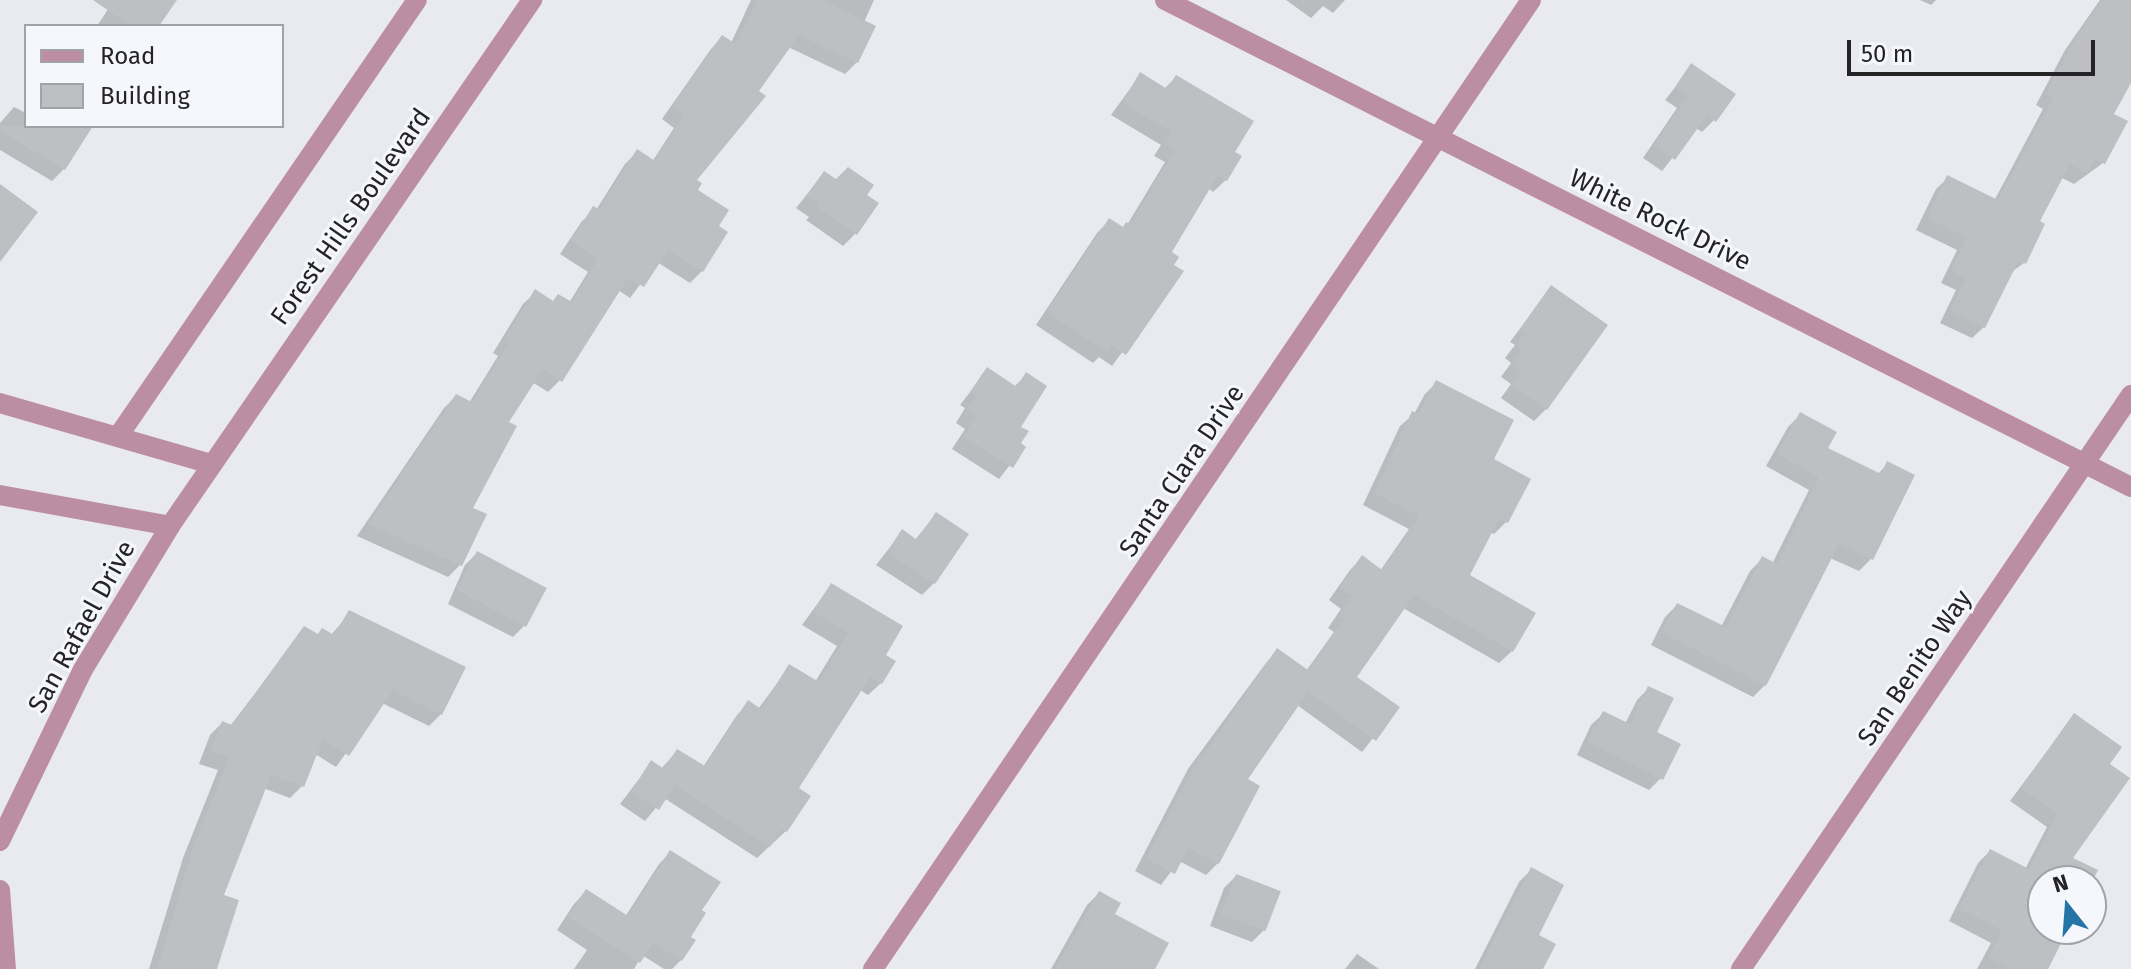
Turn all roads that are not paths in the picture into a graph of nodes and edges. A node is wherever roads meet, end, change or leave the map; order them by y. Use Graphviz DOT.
graph roads {
  1 [pos="417,0"];
  2 [pos="532,0"];
  3 [pos="1165,0"];
  4 [pos="1531,0"];
  5 [pos="1439,141"];
  6 [pos="2131,395"];
  7 [pos="0,403"];
  8 [pos="119,435"];
  9 [pos="212,464"];
  10 [pos="2084,464"];
  11 [pos="2131,487"];
  12 [pos="0,495"];
  13 [pos="170,526"];
  14 [pos="0,841"];
  15 [pos="0,890"];
  16 [pos="6,969"];
  17 [pos="873,969"];
  18 [pos="1741,969"];
  1 -- 8 [label="street"];
  2 -- 9 [label="street, Forest Hills Boulevard"];
  3 -- 5 [label="street, White Rock Drive"];
  4 -- 5 [label="street, Santa Clara Drive"];
  5 -- 10 [label="street, White Rock Drive"];
  5 -- 17 [label="street, Santa Clara Drive"];
  6 -- 10 [label="street, San Benito Way"];
  7 -- 8 [label="street"];
  8 -- 9 [label="street"];
  9 -- 13 [label="street, San Rafael Drive"];
  10 -- 11 [label="street, White Rock Drive"];
  10 -- 18 [label="street, San Benito Way"];
  12 -- 13 [label="street, San Rafael Drive"];
  13 -- 14 [label="street, San Rafael Drive"];
  15 -- 16 [label="street"];
}
